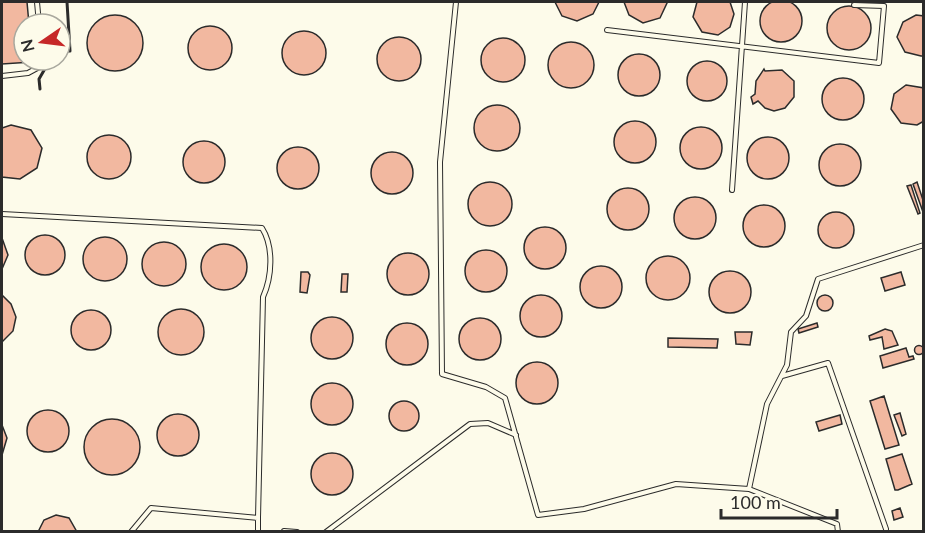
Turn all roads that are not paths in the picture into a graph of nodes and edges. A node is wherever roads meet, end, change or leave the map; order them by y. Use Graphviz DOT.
graph roads {
  1 [pos="456,2"];
  2 [pos="745,2"];
  3 [pos="854,4"];
  4 [pos="607,30"];
  5 [pos="742,47"];
  6 [pos="30,72"];
  7 [pos="2,76"];
  8 [pos="732,190"];
  9 [pos="2,214"];
  10 [pos="924,245"];
  11 [pos="782,376"];
  12 [pos="516,435"];
  13 [pos="750,489"];
  14 [pos="258,518"];
  15 [pos="886,529"];
  16 [pos="131,531"];
  17 [pos="258,531"];
  18 [pos="284,531"];
  19 [pos="297,531"];
  20 [pos="326,531"];
  21 [pos="838,531"];
  1 -- 12 [label="lane"];
  2 -- 5 [label="lane"];
  3 -- 5 [label="lane"];
  4 -- 5 [label="lane"];
  5 -- 8 [label="lane"];
  6 -- 7 [label="lane"];
  9 -- 14 [label="lane"];
  10 -- 11 [label="lane"];
  11 -- 13 [label="lane"];
  11 -- 15 [label="lane"];
  12 -- 13 [label="lane"];
  12 -- 20 [label="lane"];
  13 -- 21 [label="lane"];
  14 -- 16 [label="lane"];
  14 -- 17 [label="lane"];
  18 -- 19 [label="lane"];
}
